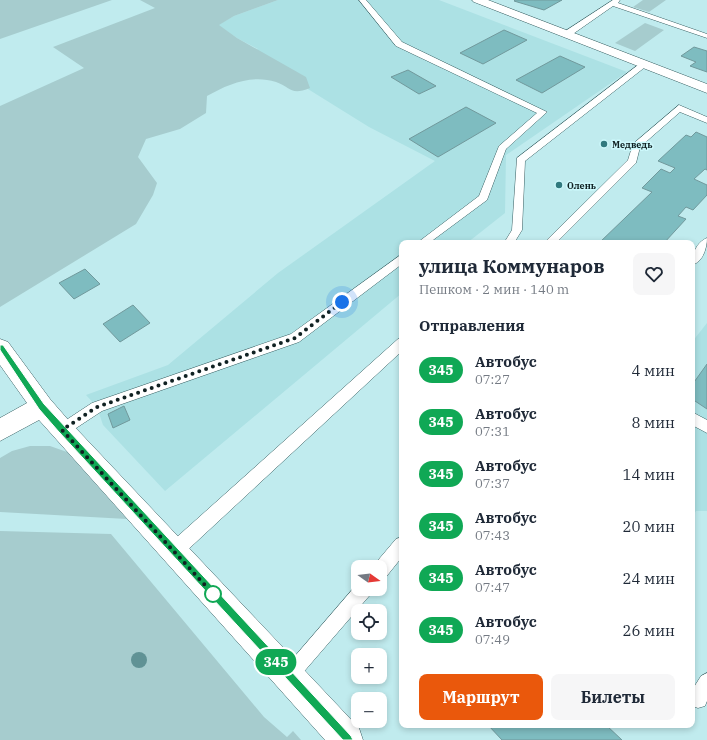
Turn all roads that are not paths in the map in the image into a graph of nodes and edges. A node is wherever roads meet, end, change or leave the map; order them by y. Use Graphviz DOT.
graph roads {
  1 [pos="362,0"];
  2 [pos="478,0"];
  3 [pos="615,2"];
  4 [pos="567,34"];
  5 [pos="707,36"];
  6 [pos="645,64"];
  7 [pos="707,89"];
  8 [pos="707,120"];
  9 [pos="426,240"];
  10 [pos="511,240"];
  11 [pos="552,240"];
  12 [pos="707,243"];
  13 [pos="695,258"];
  14 [pos="399,260"];
  15 [pos="399,346"];
  16 [pos="0,348"];
  17 [pos="42,406"];
  18 [pos="695,420"];
  19 [pos="707,427"];
  20 [pos="0,430"];
  21 [pos="62,430"];
  22 [pos="399,549"];
  23 [pos="174,551"];
  24 [pos="387,563"];
  25 [pos="358,596"];
  26 [pos="289,676"];
  27 [pos="707,682"];
  28 [pos="695,698"];
  29 [pos="347,740"];
  1 -- 9 [label="lane"];
  2 -- 4 [label="street"];
  3 -- 4 [label="lane"];
  3 -- 5 [label="lane"];
  4 -- 6 [label="street"];
  6 -- 7 [label="street"];
  6 -- 10 [label="lane"];
  8 -- 11 [label="lane"];
  12 -- 13 [label="lane"];
  14 -- 21 [label="lane"];
  15 -- 23 [label="lane"];
  16 -- 17 [label="street"];
  17 -- 20 [label="street"];
  17 -- 21 [label="street"];
  18 -- 19 [label="lane"];
  21 -- 23 [label="street"];
  22 -- 24 [label="lane"];
  23 -- 26 [label="street"];
  25 -- 26 [label="lane"];
  26 -- 29 [label="street"];
  27 -- 28 [label="lane"];
}
